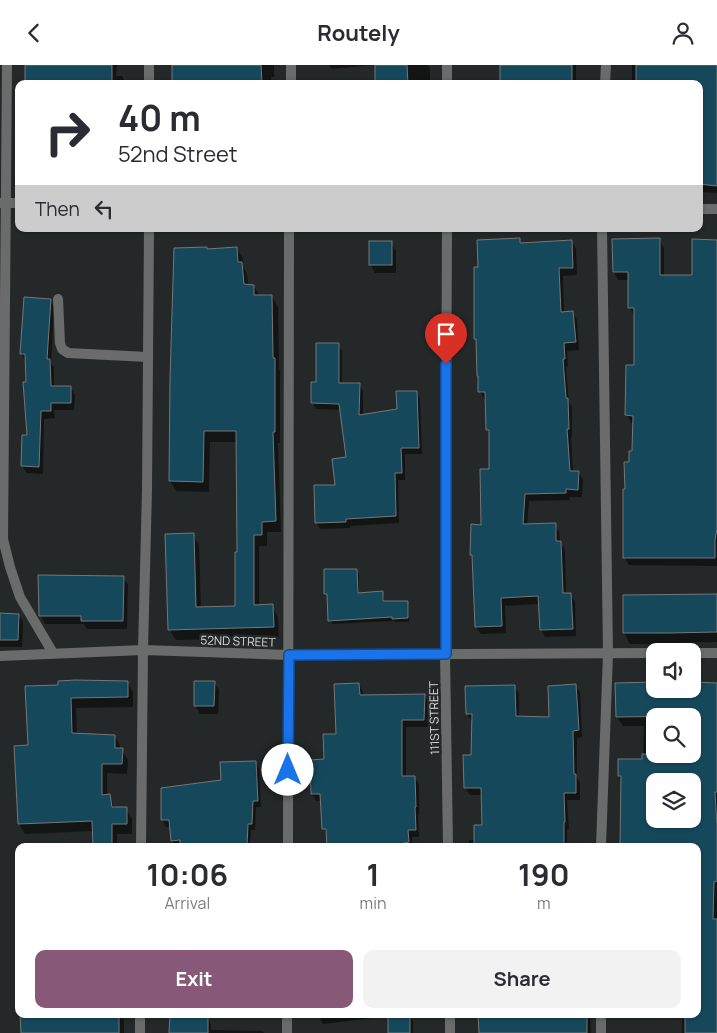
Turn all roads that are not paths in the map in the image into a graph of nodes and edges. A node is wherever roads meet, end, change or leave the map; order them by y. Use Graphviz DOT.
graph roads {
  1 [pos="7,65"];
  2 [pos="150,65"];
  3 [pos="291,65"];
  4 [pos="448,65"];
  5 [pos="606,65"];
  6 [pos="150,80"];
  7 [pos="291,80"];
  8 [pos="447,80"];
  9 [pos="605,80"];
  10 [pos="3,203"];
  11 [pos="703,209"];
  12 [pos="717,209"];
  13 [pos="149,232"];
  14 [pos="290,232"];
  15 [pos="447,232"];
  16 [pos="602,232"];
  17 [pos="58,299"];
  18 [pos="148,357"];
  19 [pos="143,650"];
  20 [pos="53,653"];
  21 [pos="608,653"];
  22 [pos="646,653"];
  23 [pos="701,653"];
  24 [pos="717,653"];
  25 [pos="446,654"];
  26 [pos="0,655"];
  27 [pos="289,655"];
  28 [pos="142,843"];
  29 [pos="288,843"];
  30 [pos="448,843"];
  31 [pos="601,843"];
  32 [pos="140,1018"];
  33 [pos="287,1018"];
  34 [pos="450,1018"];
  35 [pos="601,1018"];
  36 [pos="140,1033"];
  37 [pos="287,1033"];
  38 [pos="450,1033"];
  39 [pos="601,1033"];
  1 -- 10 [label="street"];
  2 -- 6 [label="street"];
  3 -- 7 [label="street"];
  4 -- 8 [label="street"];
  5 -- 9 [label="street"];
  10 -- 20 [label="street"];
  11 -- 12 [label="street"];
  13 -- 18 [label="street"];
  14 -- 27 [label="street"];
  15 -- 25 [label="street, 111ST STREET"];
  16 -- 21 [label="street"];
  17 -- 18 [label="street"];
  18 -- 19 [label="street"];
  19 -- 20 [label="street, 52ND STREET"];
  19 -- 27 [label="street, 52ND STREET"];
  19 -- 28 [label="street"];
  20 -- 26 [label="street, 52ND STREET"];
  21 -- 22 [label="street, 52ND STREET"];
  21 -- 25 [label="street, 52ND STREET"];
  21 -- 31 [label="street"];
  23 -- 24 [label="street"];
  25 -- 27 [label="street, 52ND STREET"];
  25 -- 30 [label="street, 111ST STREET"];
  27 -- 29 [label="street"];
  32 -- 36 [label="street"];
  33 -- 37 [label="street"];
  34 -- 38 [label="street"];
  35 -- 39 [label="street"];
}
